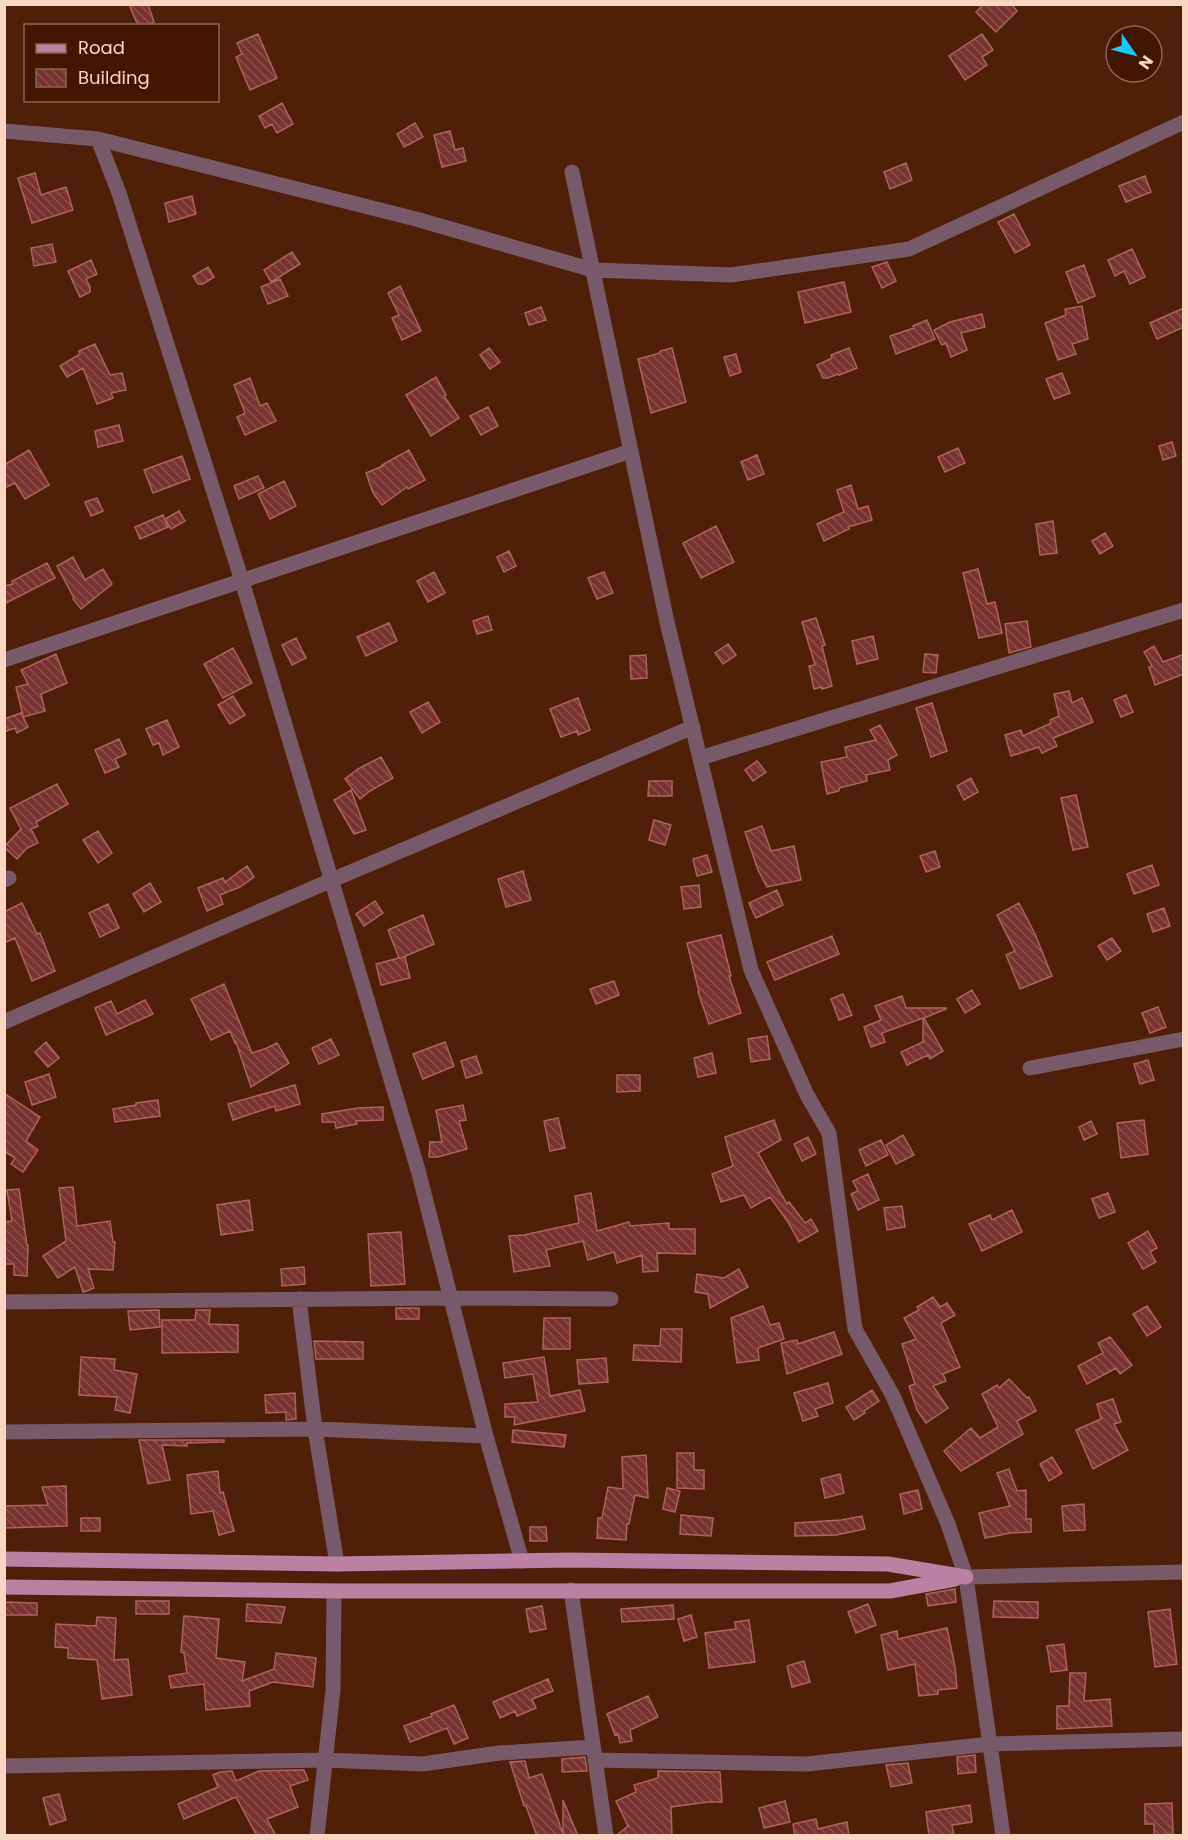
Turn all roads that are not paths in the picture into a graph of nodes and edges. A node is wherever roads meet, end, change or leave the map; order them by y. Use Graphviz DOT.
graph roads {
  1 [pos="1184,122"];
  2 [pos="4,131"];
  3 [pos="98,139"];
  4 [pos="572,172"];
  5 [pos="593,270"];
  6 [pos="631,451"];
  7 [pos="242,581"];
  8 [pos="1184,610"];
  9 [pos="4,660"];
  10 [pos="693,727"];
  11 [pos="700,758"];
  12 [pos="332,880"];
  13 [pos="4,1022"];
  14 [pos="1184,1040"];
  15 [pos="1030,1068"];
  16 [pos="450,1298"];
  17 [pos="299,1299"];
  18 [pos="611,1299"];
  19 [pos="4,1302"];
  20 [pos="315,1429"];
  21 [pos="4,1432"];
  22 [pos="486,1436"];
  23 [pos="4,1559"];
  24 [pos="522,1561"];
  25 [pos="337,1564"];
  26 [pos="1184,1572"];
  27 [pos="966,1577"];
  28 [pos="4,1587"];
  29 [pos="571,1590"];
  30 [pos="334,1591"];
  31 [pos="1184,1739"];
  32 [pos="990,1744"];
  33 [pos="594,1753"];
  34 [pos="325,1760"];
  35 [pos="4,1766"];
  36 [pos="317,1836"];
  37 [pos="606,1836"];
  38 [pos="1003,1836"];
  1 -- 5 [label="street"];
  2 -- 3 [label="street"];
  3 -- 5 [label="street"];
  3 -- 7 [label="street"];
  4 -- 5 [label="street"];
  5 -- 6 [label="street"];
  6 -- 7 [label="street"];
  6 -- 10 [label="street"];
  7 -- 9 [label="street"];
  7 -- 12 [label="street"];
  8 -- 11 [label="street"];
  10 -- 11 [label="street"];
  10 -- 12 [label="street"];
  11 -- 27 [label="street"];
  12 -- 13 [label="street"];
  12 -- 16 [label="street"];
  14 -- 15 [label="street"];
  16 -- 17 [label="street"];
  16 -- 18 [label="street"];
  16 -- 22 [label="street"];
  17 -- 19 [label="street"];
  17 -- 20 [label="street"];
  20 -- 21 [label="street"];
  20 -- 22 [label="street"];
  20 -- 25 [label="street"];
  22 -- 24 [label="street"];
  23 -- 25 [label="main road"];
  24 -- 25 [label="main road"];
  24 -- 27 [label="main road"];
  26 -- 27 [label="street"];
  27 -- 29 [label="main road"];
  27 -- 32 [label="street"];
  28 -- 30 [label="main road"];
  29 -- 30 [label="main road"];
  29 -- 33 [label="street"];
  30 -- 34 [label="street"];
  31 -- 32 [label="street"];
  32 -- 33 [label="street"];
  32 -- 38 [label="street"];
  33 -- 34 [label="street"];
  33 -- 37 [label="street"];
  34 -- 35 [label="street"];
  34 -- 36 [label="street"];
}
